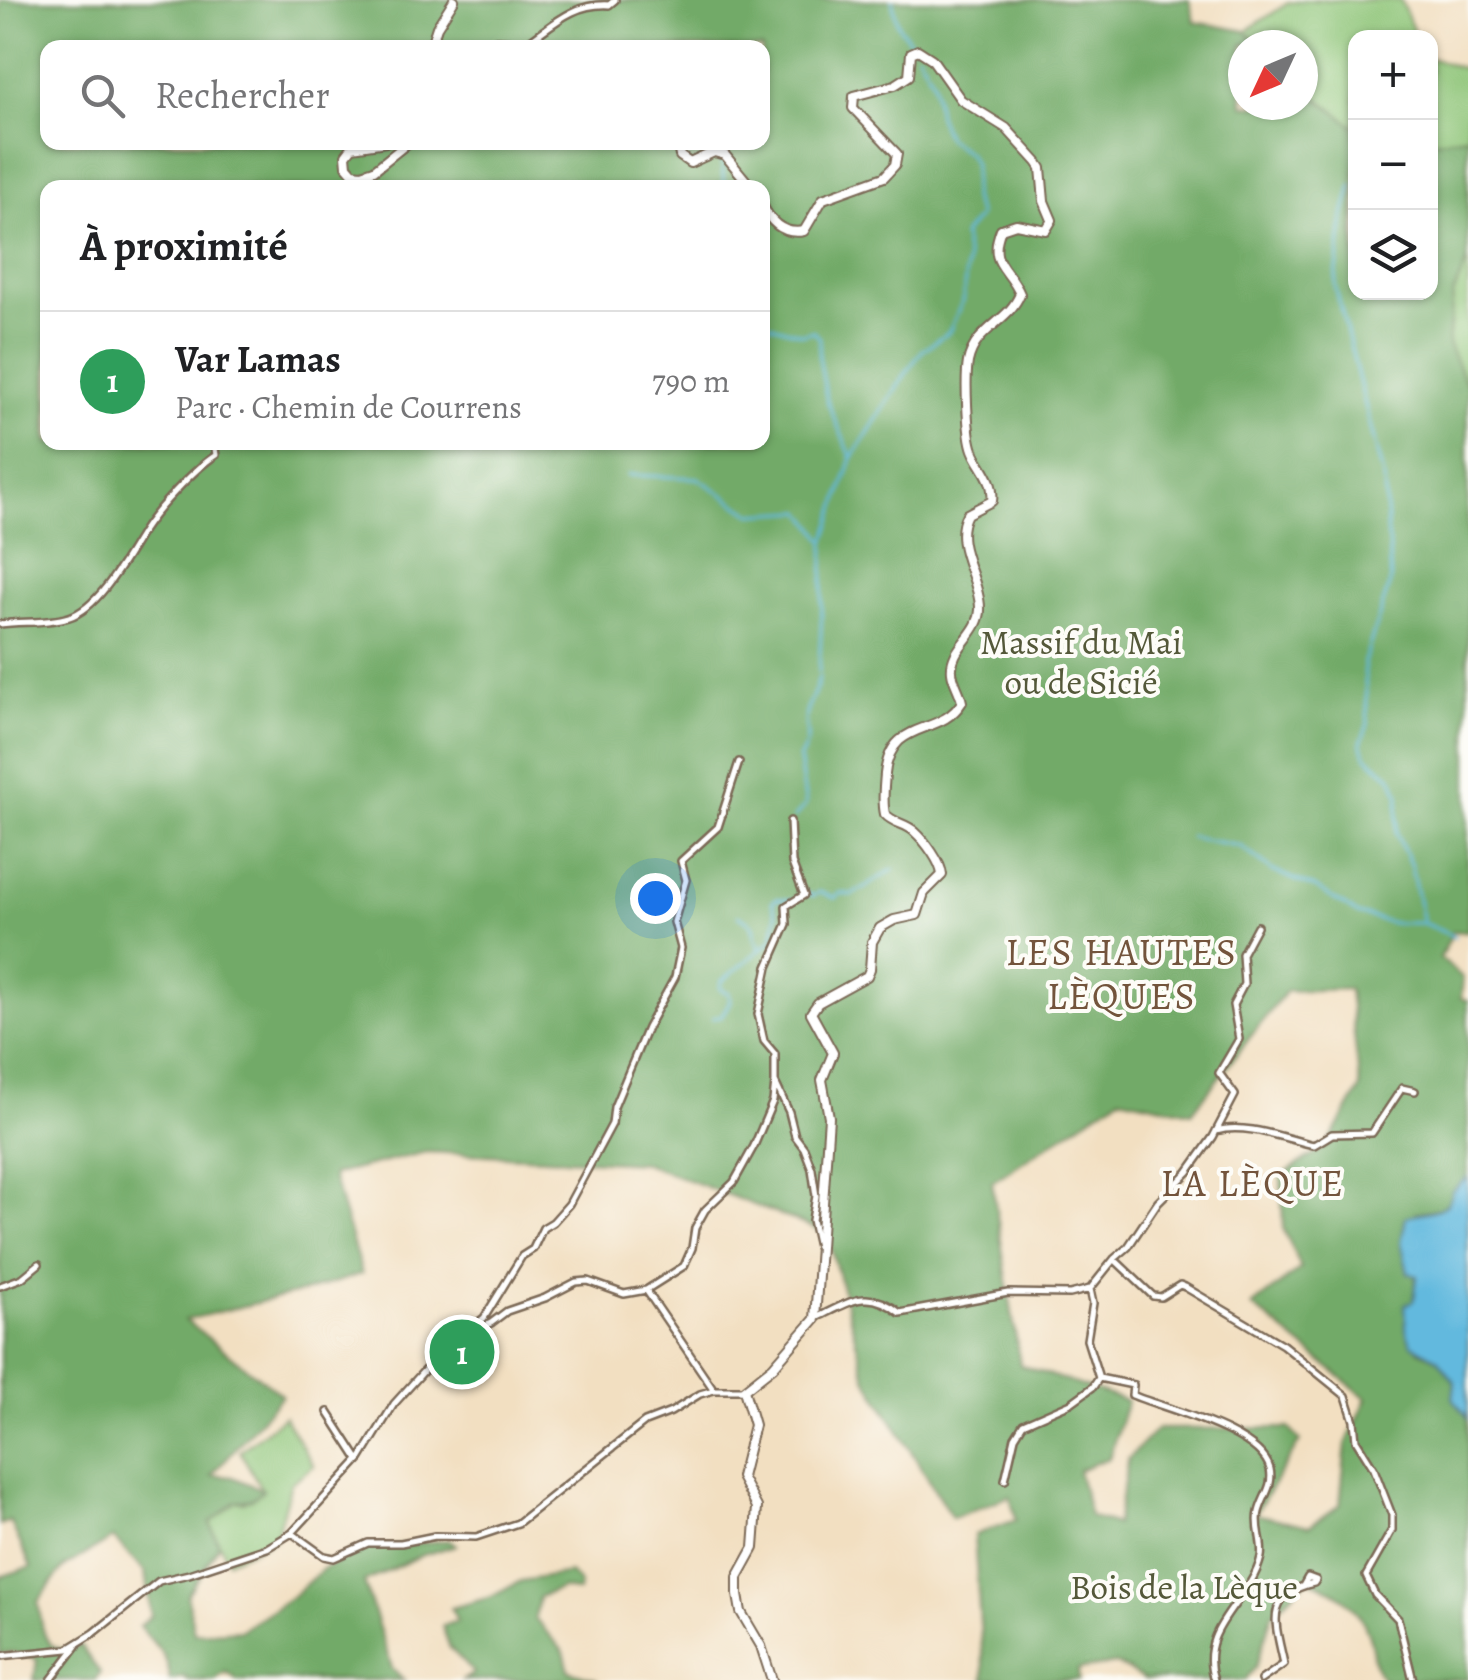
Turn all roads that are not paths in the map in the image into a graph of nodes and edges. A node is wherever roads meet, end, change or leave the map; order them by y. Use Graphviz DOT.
graph roads {
  1 [pos="454,0"];
  2 [pos="616,0"];
  3 [pos="432,40"];
  4 [pos="530,40"];
  5 [pos="348,150"];
  6 [pos="398,150"];
  7 [pos="678,150"];
  8 [pos="368,173"];
  9 [pos="368,180"];
  10 [pos="745,180"];
  11 [pos="770,219"];
  12 [pos="215,450"];
  13 [pos="0,624"];
  14 [pos="738,762"];
  15 [pos="790,821"];
  16 [pos="1256,926"];
  17 [pos="775,1082"];
  18 [pos="1415,1091"];
  19 [pos="1216,1131"];
  20 [pos="818,1248"];
  21 [pos="1114,1258"];
  22 [pos="39,1264"];
  23 [pos="0,1286"];
  24 [pos="1090,1289"];
  25 [pos="646,1290"];
  26 [pos="815,1319"];
  27 [pos="460,1337"];
  28 [pos="1099,1378"];
  29 [pos="714,1390"];
  30 [pos="744,1390"];
  31 [pos="328,1412"];
  32 [pos="359,1460"];
  33 [pos="1006,1480"];
  34 [pos="292,1533"];
  35 [pos="1303,1586"];
  36 [pos="79,1644"];
  37 [pos="0,1656"];
  38 [pos="51,1680"];
  39 [pos="772,1680"];
  40 [pos="1214,1680"];
  41 [pos="1261,1680"];
  42 [pos="1413,1680"];
  1 -- 3 [label="street"];
  2 -- 4 [label="street"];
  5 -- 8 [label="street"];
  6 -- 8 [label="street"];
  7 -- 10 [label="street"];
  8 -- 9 [label="street"];
  11 -- 20 [label="street"];
  12 -- 13 [label="street"];
  14 -- 27 [label="street"];
  15 -- 17 [label="street"];
  16 -- 19 [label="street"];
  17 -- 20 [label="street"];
  17 -- 25 [label="street"];
  18 -- 19 [label="street"];
  19 -- 21 [label="street"];
  20 -- 26 [label="street"];
  21 -- 24 [label="street"];
  21 -- 42 [label="street"];
  22 -- 23 [label="street"];
  24 -- 26 [label="street"];
  24 -- 28 [label="street"];
  25 -- 27 [label="street"];
  25 -- 29 [label="street"];
  26 -- 30 [label="street"];
  27 -- 32 [label="street"];
  28 -- 33 [label="street"];
  28 -- 40 [label="street"];
  29 -- 30 [label="street"];
  29 -- 34 [label="street"];
  30 -- 39 [label="street"];
  31 -- 32 [label="street"];
  32 -- 34 [label="street"];
  34 -- 36 [label="street"];
  35 -- 41 [label="street"];
  36 -- 37 [label="street"];
  36 -- 38 [label="street"];
}
